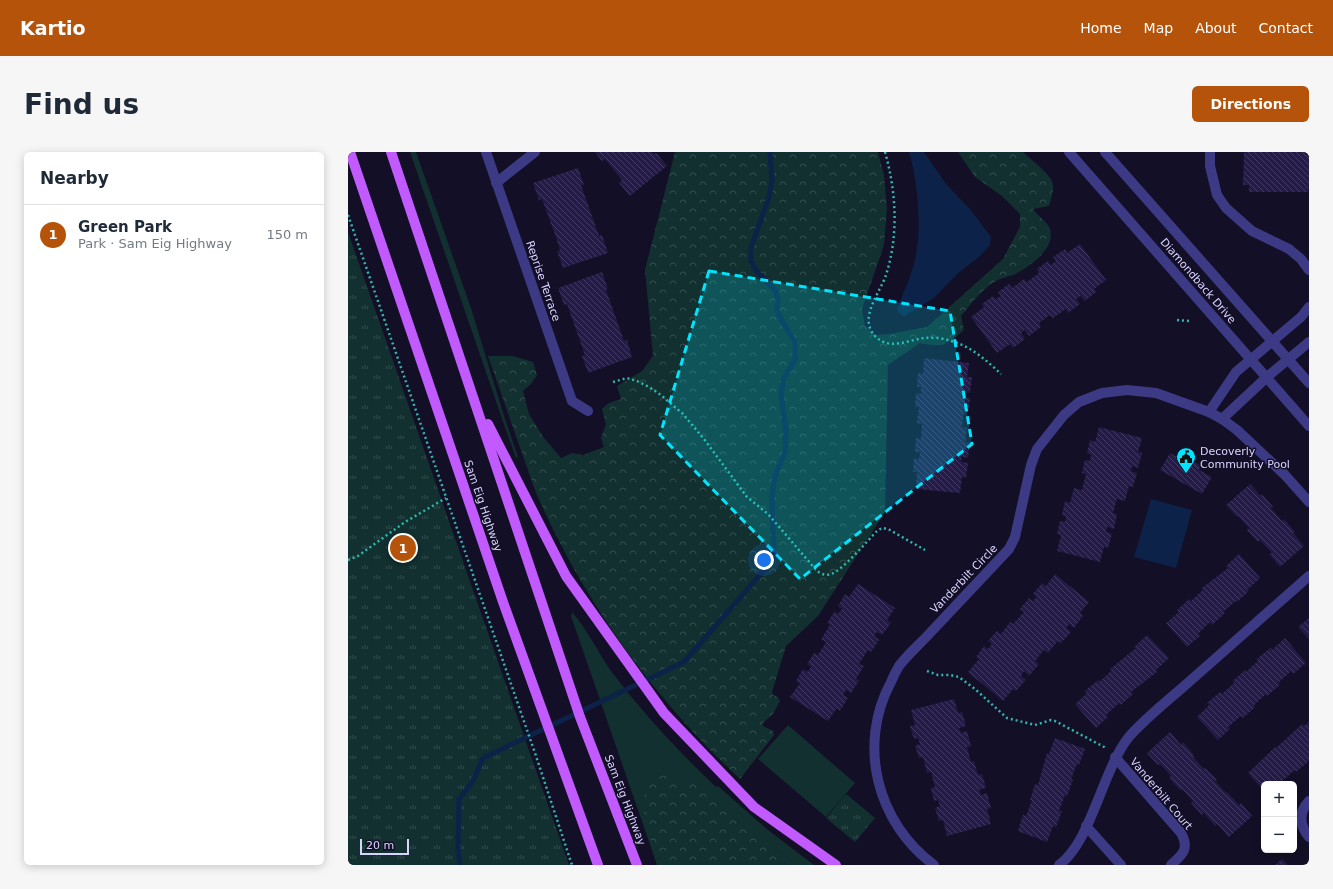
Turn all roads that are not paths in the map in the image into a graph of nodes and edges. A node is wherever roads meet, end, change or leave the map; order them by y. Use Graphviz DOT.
graph roads {
  1 [pos="350,152"];
  2 [pos="391,152"];
  3 [pos="486,152"];
  4 [pos="535,152"];
  5 [pos="1069,152"];
  6 [pos="1105,152"];
  7 [pos="1210,152"];
  8 [pos="496,182"];
  9 [pos="1309,270"];
  10 [pos="1309,307"];
  11 [pos="1272,341"];
  12 [pos="1309,342"];
  13 [pos="1251,359"];
  14 [pos="1288,360"];
  15 [pos="1267,378"];
  16 [pos="1309,383"];
  17 [pos="470,389"];
  18 [pos="588,411"];
  19 [pos="1209,412"];
  20 [pos="1222,419"];
  21 [pos="1309,426"];
  22 [pos="1309,502"];
  23 [pos="1309,576"];
  24 [pos="1116,756"];
  25 [pos="1309,801"];
  26 [pos="1086,826"];
  27 [pos="1309,837"];
  28 [pos="593,850"];
  29 [pos="594,865"];
  30 [pos="598,865"];
  31 [pos="637,865"];
  32 [pos="836,865"];
  33 [pos="934,865"];
  34 [pos="1059,865"];
  35 [pos="1121,865"];
  36 [pos="1171,865"];
  1 -- 28 [label="main road, Sam Eig Highway"];
  2 -- 17 [label="main road, Sam Eig Highway"];
  3 -- 8 [label="street, Reprise Terrace"];
  4 -- 8 [label="street"];
  5 -- 13 [label="street, Diamondback Drive"];
  6 -- 11 [label="street, Diamondback Drive"];
  7 -- 9 [label="street"];
  8 -- 18 [label="street, Reprise Terrace"];
  10 -- 11 [label="street"];
  11 -- 13 [label="street"];
  11 -- 14 [label="street, Diamondback Drive"];
  12 -- 14 [label="street"];
  13 -- 15 [label="street, Diamondback Drive"];
  13 -- 19 [label="street"];
  14 -- 15 [label="street"];
  14 -- 16 [label="street, Diamondback Drive"];
  15 -- 20 [label="street"];
  15 -- 21 [label="street, Diamondback Drive"];
  17 -- 31 [label="main road, Sam Eig Highway"];
  17 -- 32 [label="main road"];
  19 -- 20 [label="street, Vanderbilt Circle"];
  19 -- 33 [label="street, Vanderbilt Circle"];
  20 -- 22 [label="street, Vanderbilt Circle"];
  23 -- 24 [label="street"];
  24 -- 26 [label="street"];
  24 -- 36 [label="street, Vanderbilt Court"];
  25 -- 27 [label="street"];
  26 -- 34 [label="street"];
  26 -- 35 [label="street"];
  28 -- 29 [label="main road"];
  28 -- 30 [label="main road, Sam Eig Highway"];
}
